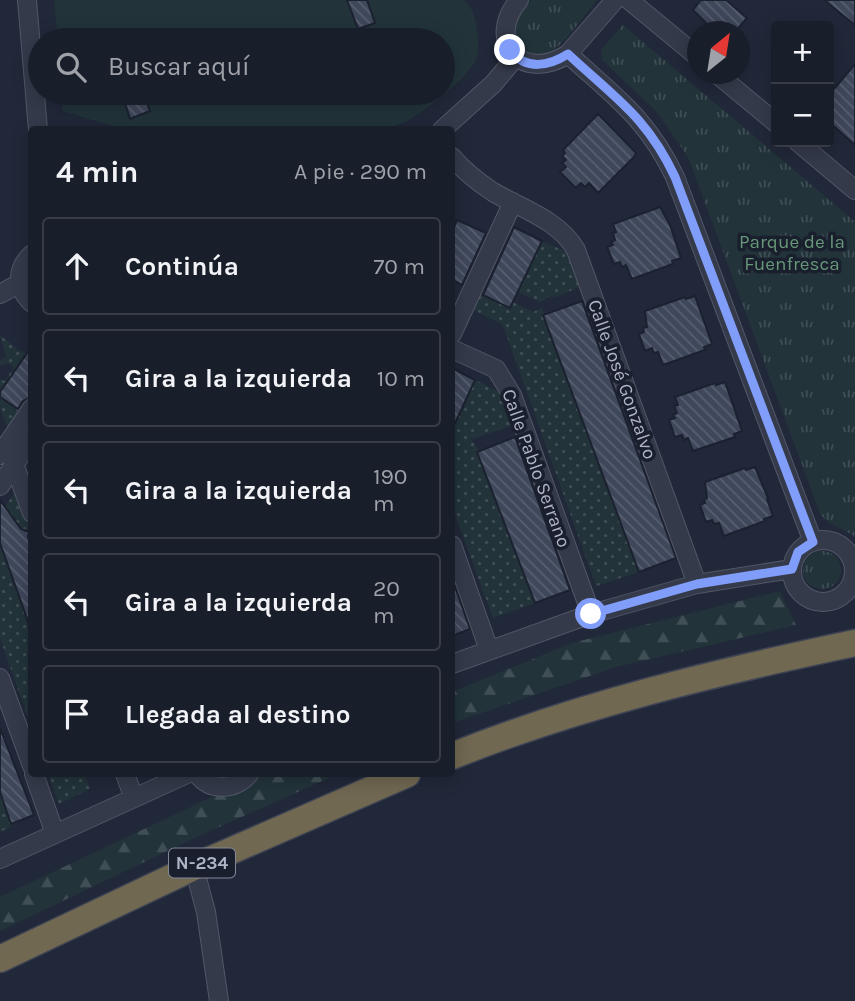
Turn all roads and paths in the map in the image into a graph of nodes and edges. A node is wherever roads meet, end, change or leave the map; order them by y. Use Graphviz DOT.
graph roads {
  1 [pos="27,0"];
  2 [pos="615,0"];
  3 [pos="629,0"];
  4 [pos="512,2"];
  5 [pos="29,28"];
  6 [pos="687,48"];
  7 [pos="568,54"];
  8 [pos="516,57"];
  9 [pos="729,84"];
  10 [pos="36,105"];
  11 [pos="771,119"];
  12 [pos="38,126"];
  13 [pos="446,126"];
  14 [pos="804,147"];
  15 [pos="455,160"];
  16 [pos="855,190"];
  17 [pos="513,202"];
  18 [pos="28,258"];
  19 [pos="20,284"];
  20 [pos="0,294"];
  21 [pos="28,299"];
  22 [pos="455,328"];
  23 [pos="455,350"];
  24 [pos="28,415"];
  25 [pos="0,423"];
  26 [pos="28,441"];
  27 [pos="7,454"];
  28 [pos="0,486"];
  29 [pos="28,504"];
  30 [pos="813,542"];
  31 [pos="455,554"];
  32 [pos="792,569"];
  33 [pos="854,570"];
  34 [pos="697,584"];
  35 [pos="591,614"];
  36 [pos="855,643"];
  37 [pos="489,650"];
  38 [pos="455,663"];
  39 [pos="0,678"];
  40 [pos="28,755"];
  41 [pos="455,755"];
  42 [pos="35,777"];
  43 [pos="126,777"];
  44 [pos="180,777"];
  45 [pos="201,777"];
  46 [pos="246,777"];
  47 [pos="400,777"];
  48 [pos="134,798"];
  49 [pos="55,834"];
  50 [pos="0,859"];
  51 [pos="194,867"];
  52 [pos="0,959"];
  53 [pos="219,1001"];
  1 -- 5 [label="street"];
  2 -- 7 [label="street"];
  3 -- 6 [label="street"];
  4 -- 8 [label="street"];
  7 -- 8 [label="street"];
  7 -- 30 [label="street"];
  8 -- 13 [label="street"];
  9 -- 11 [label="street"];
  10 -- 12 [label="street"];
  14 -- 16 [label="street"];
  15 -- 17 [label="street, Calle José Gonzalvo"];
  17 -- 22 [label="street"];
  17 -- 34 [label="street, Calle José Gonzalvo"];
  18 -- 19 [label="street"];
  19 -- 20 [label="street"];
  19 -- 21 [label="street"];
  23 -- 35 [label="street, Calle Pablo Serrano"];
  24 -- 27 [label="street"];
  25 -- 27 [label="street"];
  26 -- 27 [label="street"];
  27 -- 28 [label="street"];
  27 -- 29 [label="street"];
  30 -- 32 [label="street"];
  30 -- 33 [label="street"];
  31 -- 37 [label="street"];
  32 -- 33 [label="street"];
  32 -- 34 [label="street"];
  34 -- 35 [label="street"];
  35 -- 37 [label="street"];
  36 -- 41 [label="highway"];
  37 -- 38 [label="street"];
  39 -- 40 [label="street"];
  42 -- 49 [label="street"];
  43 -- 48 [label="street"];
  44 -- 48 [label="street"];
  45 -- 46 [label="street"];
  47 -- 51 [label="highway, N-234"];
  48 -- 49 [label="street"];
  49 -- 50 [label="street"];
  51 -- 52 [label="highway, N-234"];
  51 -- 53 [label="street"];
}
